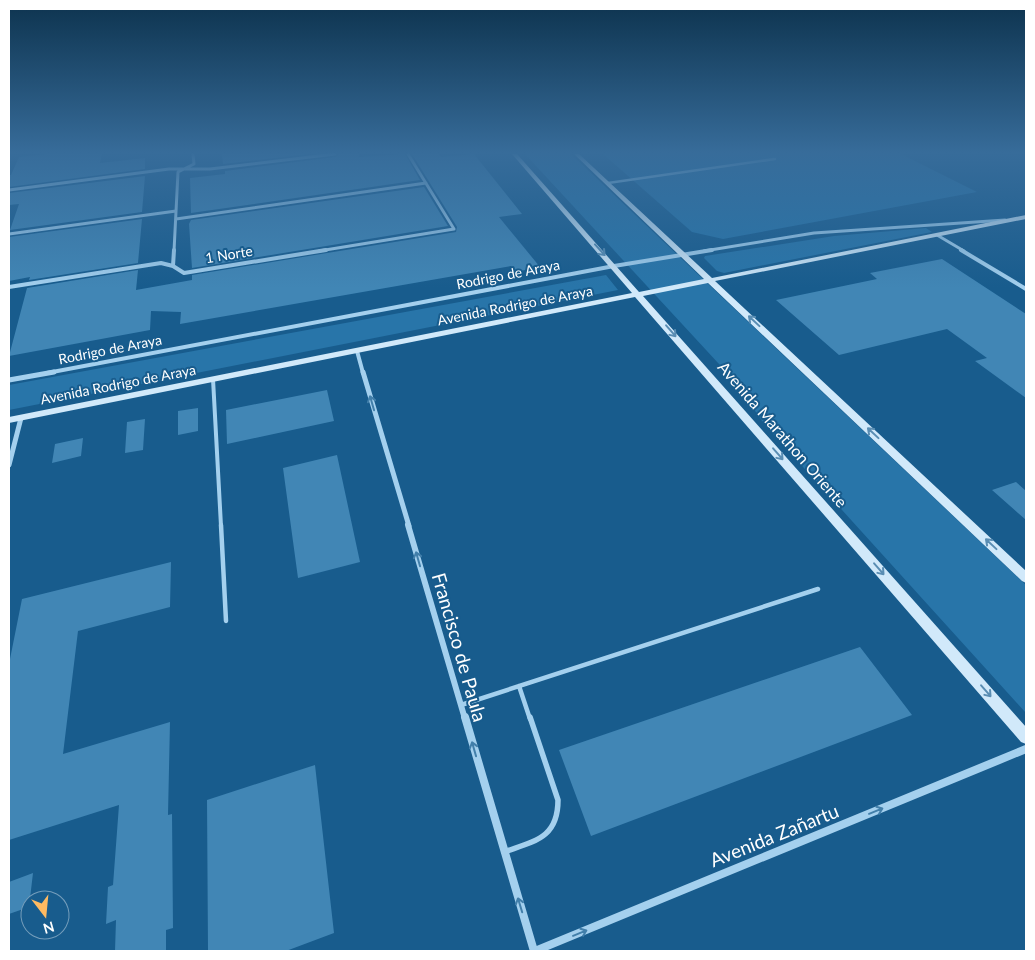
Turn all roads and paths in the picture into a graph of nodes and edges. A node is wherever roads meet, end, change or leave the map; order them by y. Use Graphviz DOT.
graph roads {
  1 [pos="177,199"];
  2 [pos="313,199"];
  3 [pos="436,199"];
  4 [pos="554,199"];
  5 [pos="625,199"];
  6 [pos="176,211"];
  7 [pos="1026,217"];
  8 [pos="176,218"];
  9 [pos="1016,219"];
  10 [pos="9,234"];
  11 [pos="937,235"];
  12 [pos="683,254"];
  13 [pos="173,266"];
  14 [pos="614,266"];
  15 [pos="710,280"];
  16 [pos="9,287"];
  17 [pos="1026,289"];
  18 [pos="639,295"];
  19 [pos="357,351"];
  20 [pos="213,379"];
  21 [pos="9,380"];
  22 [pos="21,418"];
  23 [pos="9,420"];
  24 [pos="9,465"];
  25 [pos="1026,578"];
  26 [pos="818,589"];
  27 [pos="226,621"];
  28 [pos="519,686"];
  29 [pos="461,705"];
  30 [pos="1026,737"];
  31 [pos="1026,749"];
  32 [pos="504,852"];
  33 [pos="534,951"];
  1 -- 6 [label="street"];
  2 -- 8 [label="street"];
  3 -- 13 [label="street, 1 Norte"];
  4 -- 14 [label="main road, Avenida Marathon Oriente, one-way"];
  5 -- 12 [label="main road"];
  6 -- 8 [label="street"];
  6 -- 10 [label="street"];
  7 -- 9 [label="main road, Avenida Rodrigo de Araya"];
  8 -- 13 [label="street"];
  9 -- 11 [label="main road, Avenida Rodrigo de Araya"];
  9 -- 12 [label="street, Rodrigo de Araya"];
  11 -- 15 [label="main road, Avenida Rodrigo de Araya"];
  11 -- 17 [label="street"];
  12 -- 14 [label="street, Rodrigo de Araya"];
  12 -- 15 [label="main road"];
  13 -- 16 [label="street, 1 Norte"];
  14 -- 18 [label="main road, Avenida Marathon Oriente"];
  14 -- 21 [label="street, Rodrigo de Araya"];
  15 -- 18 [label="main road, Avenida Rodrigo de Araya"];
  25 -- 15 [label="main road, one-way"];
  18 -- 19 [label="main road, Avenida Rodrigo de Araya"];
  18 -- 30 [label="main road, Avenida Marathon Oriente, one-way"];
  19 -- 20 [label="main road, Avenida Rodrigo de Araya"];
  29 -- 19 [label="street, Francisco de Paula, one-way"];
  20 -- 22 [label="main road, Avenida Rodrigo de Araya"];
  20 -- 27 [label="lane"];
  22 -- 23 [label="main road, Avenida Rodrigo de Araya"];
  22 -- 24 [label="street"];
  26 -- 28 [label="lane"];
  28 -- 29 [label="lane"];
  28 -- 32 [label="lane"];
  32 -- 29 [label="street, Francisco de Paula, one-way"];
  33 -- 31 [label="street, Avenida Zañartu, one-way"];
  33 -- 32 [label="street, Francisco de Paula, one-way"];
}
